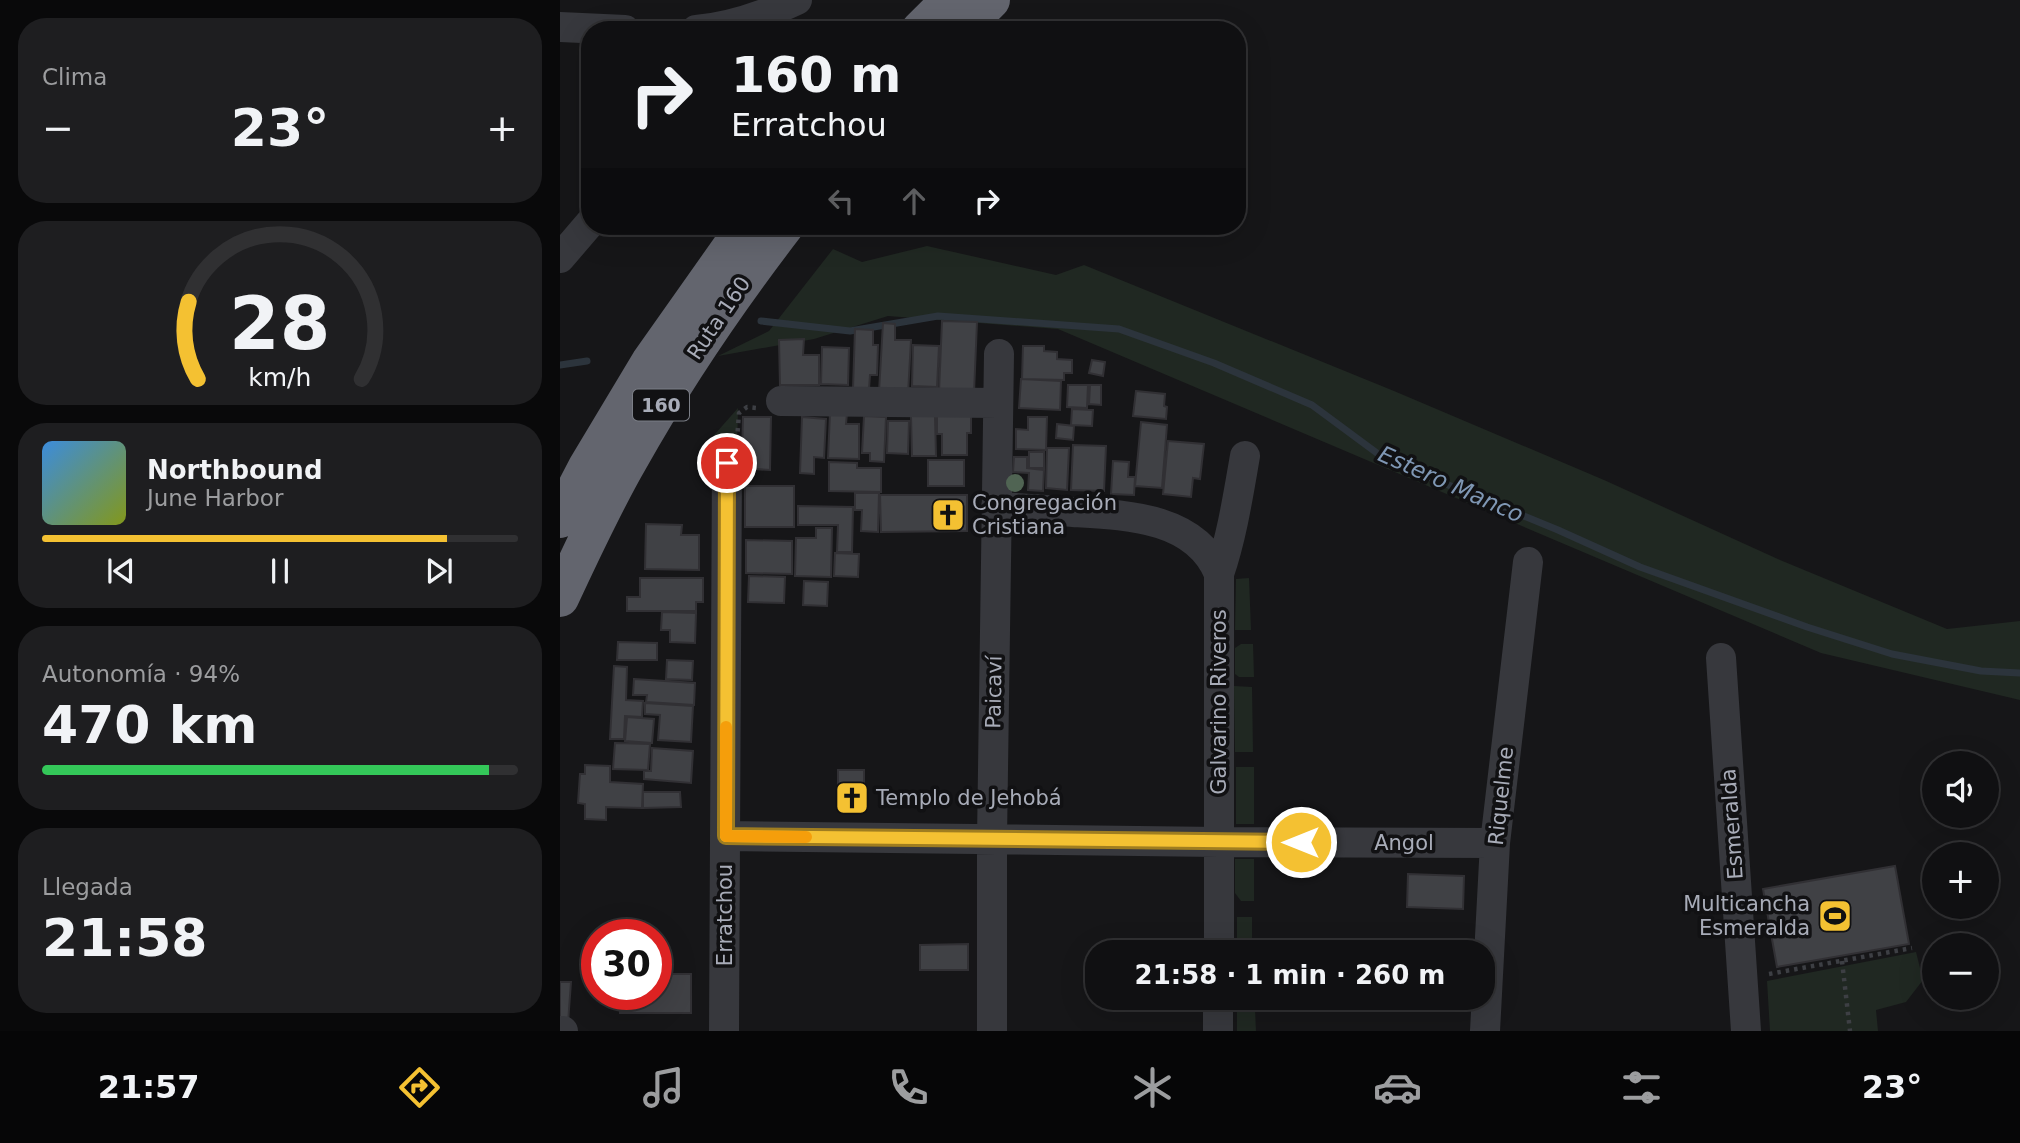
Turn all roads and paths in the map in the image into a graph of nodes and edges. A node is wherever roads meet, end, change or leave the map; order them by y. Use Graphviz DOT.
graph roads {
  1 [pos="797,0"];
  2 [pos="817,0"];
  3 [pos="950,0"];
  4 [pos="991,0"];
  5 [pos="741,21"];
  6 [pos="795,21"];
  7 [pos="929,21"];
  8 [pos="970,21"];
  9 [pos="560,27"];
  10 [pos="581,28"];
  11 [pos="581,234"];
  12 [pos="740,235"];
  13 [pos="778,235"];
  14 [pos="560,258"];
  15 [pos="999,354"];
  16 [pos="781,401"];
  17 [pos="998,403"];
  18 [pos="1245,456"];
  19 [pos="727,463"];
  20 [pos="996,507"];
  21 [pos="560,519"];
  22 [pos="1528,562"];
  23 [pos="1219,575"];
  24 [pos="560,598"];
  25 [pos="1721,658"];
  26 [pos="726,836"];
  27 [pos="992,839"];
  28 [pos="1219,842"];
  29 [pos="1495,843"];
  30 [pos="1219,940"];
  31 [pos="1912,948"];
  32 [pos="1842,961"];
  33 [pos="1742,979"];
  34 [pos="1219,1010"];
  35 [pos="724,1031"];
  36 [pos="992,1031"];
  37 [pos="1219,1031"];
  38 [pos="1485,1031"];
  39 [pos="1746,1031"];
  40 [pos="1850,1031"];
  1 -- 5 [label="street"];
  2 -- 6 [label="street"];
  3 -- 7 [label="highway"];
  4 -- 8 [label="highway"];
  9 -- 10 [label="street"];
  11 -- 14 [label="street"];
  12 -- 21 [label="highway, Ruta 160 / 160"];
  13 -- 24 [label="highway, Ruta 160 / 160"];
  15 -- 17 [label="street, Paicaví"];
  16 -- 17 [label="street"];
  16 -- 19 [label="path"];
  17 -- 20 [label="street, Paicaví"];
  18 -- 23 [label="street, Galvarino Riveros"];
  19 -- 26 [label="street, Erratchou"];
  20 -- 23 [label="street"];
  20 -- 27 [label="street, Paicaví"];
  22 -- 29 [label="street, Riquelme"];
  23 -- 28 [label="street, Galvarino Riveros"];
  25 -- 33 [label="street, Esmeralda"];
  26 -- 27 [label="street, Angol"];
  26 -- 35 [label="street, Erratchou"];
  27 -- 28 [label="street, Angol"];
  27 -- 36 [label="street, Paicaví"];
  28 -- 29 [label="street, Angol"];
  28 -- 30 [label="street, Galvarino Riveros"];
  29 -- 38 [label="street, Riquelme"];
  31 -- 32 [label="path"];
  32 -- 33 [label="path"];
  32 -- 40 [label="path"];
  33 -- 39 [label="street, Esmeralda"];
  34 -- 37 [label="street"];
}
